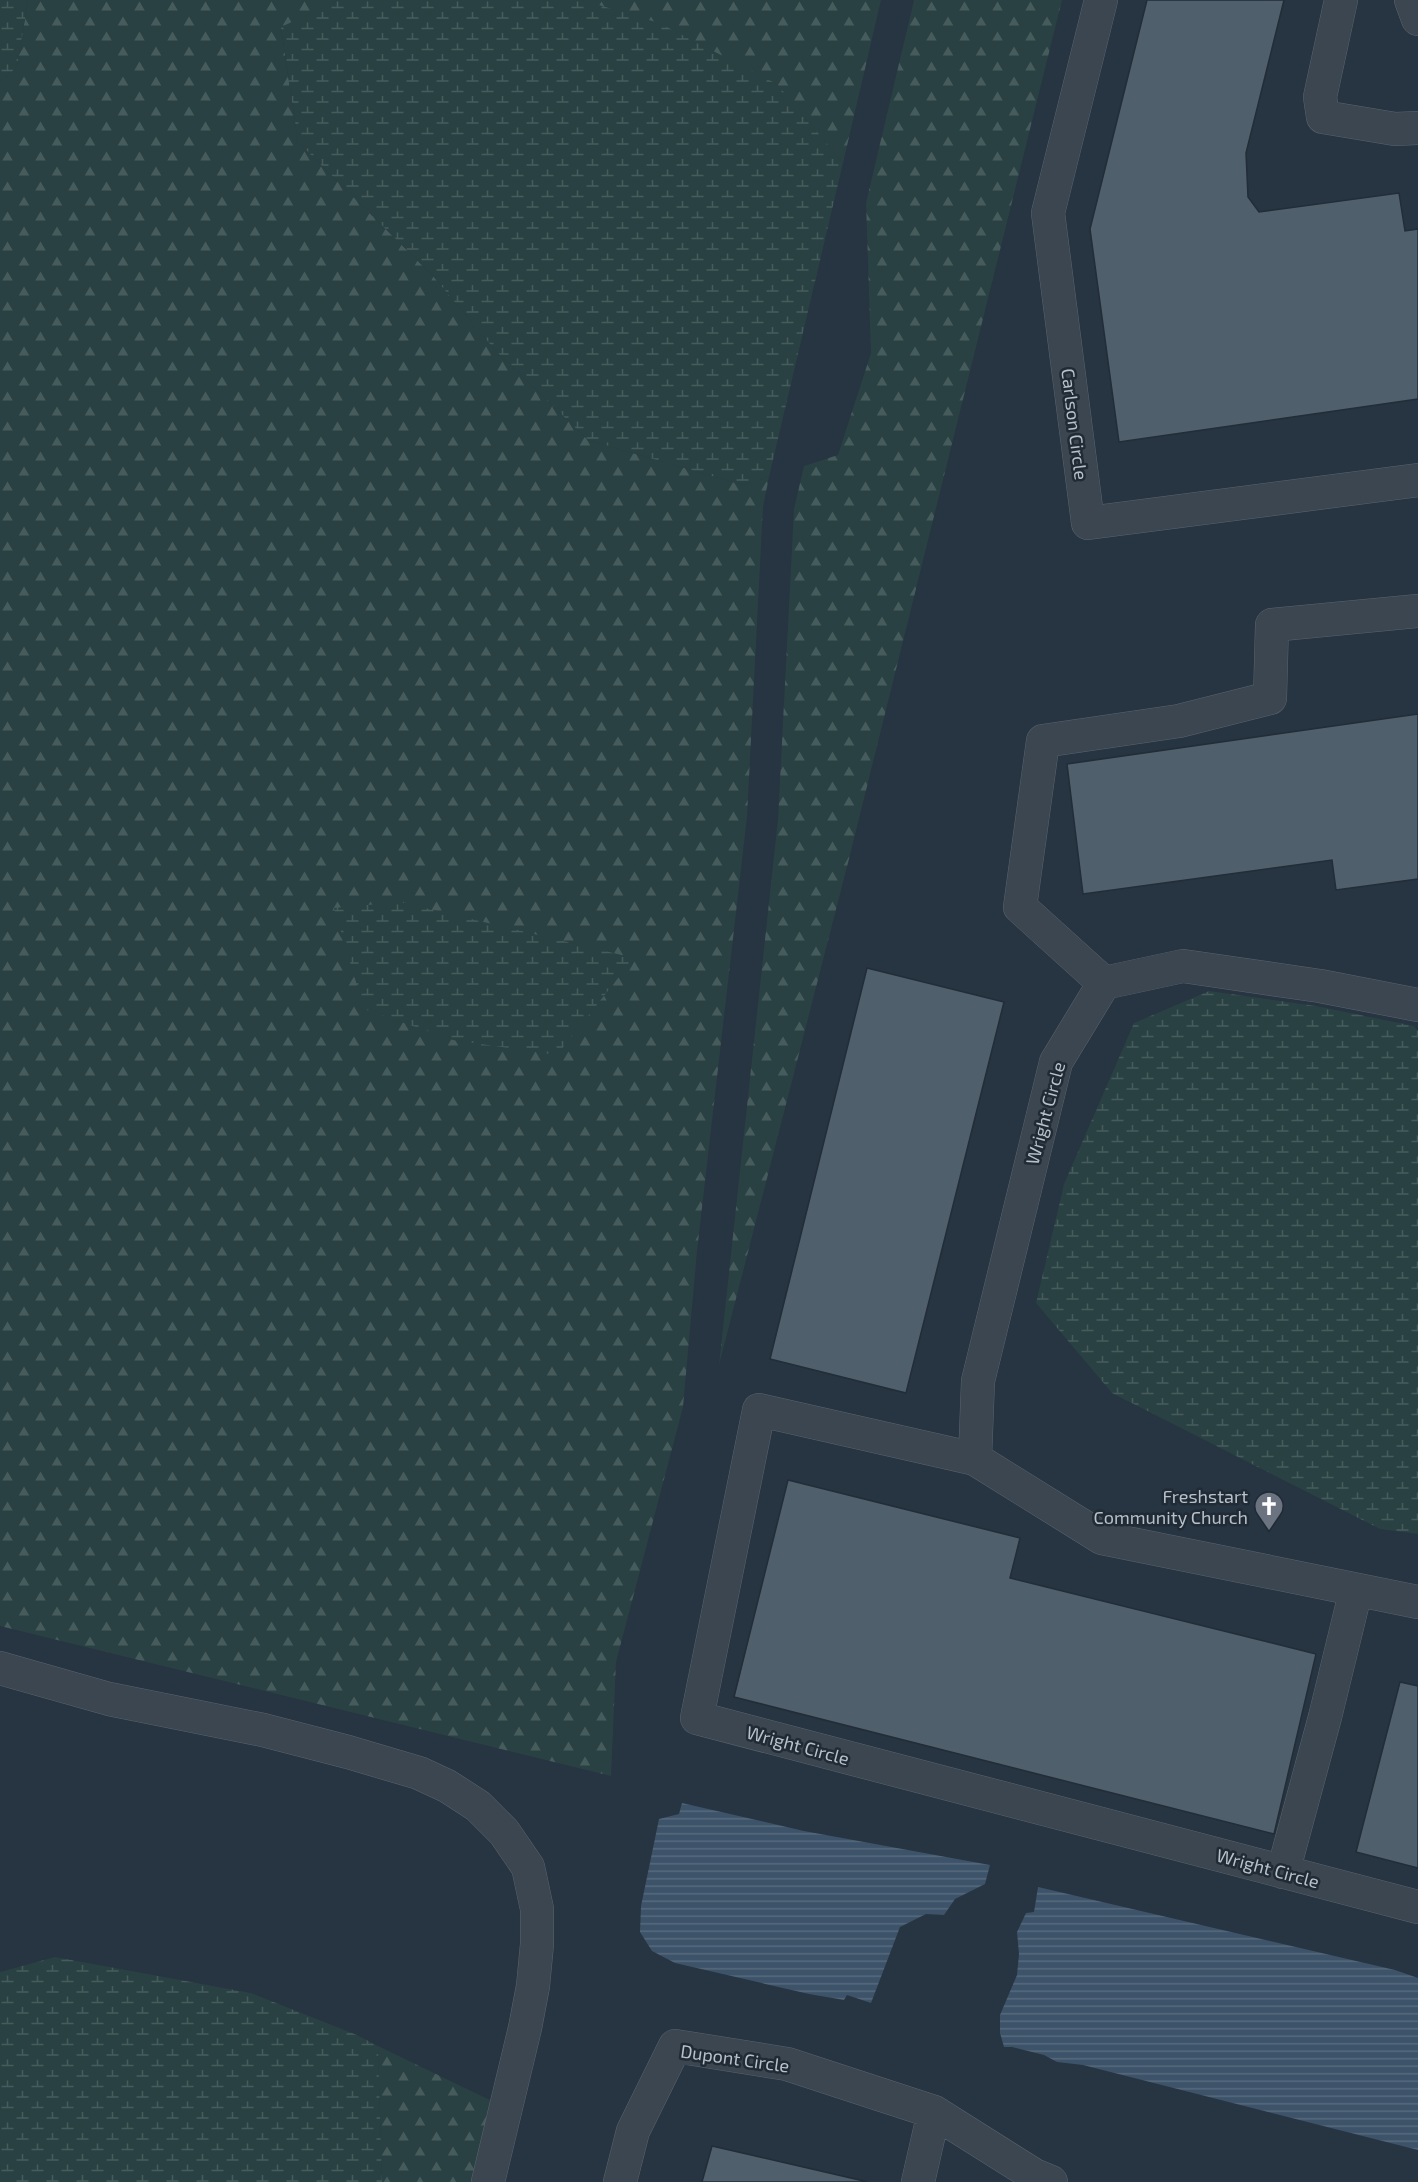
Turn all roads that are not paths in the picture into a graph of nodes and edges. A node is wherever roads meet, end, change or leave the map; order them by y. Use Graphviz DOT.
graph roads {
  1 [pos="1101,0"];
  2 [pos="1341,0"];
  3 [pos="1411,0"];
  4 [pos="1418,19"];
  5 [pos="1418,128"];
  6 [pos="1418,480"];
  7 [pos="1418,611"];
  8 [pos="1104,983"];
  9 [pos="1418,1005"];
  10 [pos="975,1459"];
  11 [pos="1356,1590"];
  12 [pos="1418,1602"];
  13 [pos="0,1668"];
  14 [pos="1283,1872"];
  15 [pos="1418,1907"];
  16 [pos="934,2112"];
  17 [pos="488,2182"];
  18 [pos="620,2182"];
  19 [pos="918,2182"];
  20 [pos="1051,2182"];
  1 -- 6 [label="street, Carlson Circle"];
  2 -- 5 [label="street"];
  3 -- 4 [label="street"];
  7 -- 8 [label="street"];
  8 -- 9 [label="street"];
  8 -- 10 [label="street, Wright Circle"];
  10 -- 11 [label="street, Wright Circle"];
  10 -- 14 [label="street, Wright Circle"];
  11 -- 12 [label="street, Wright Circle"];
  11 -- 14 [label="street"];
  13 -- 17 [label="street"];
  14 -- 15 [label="street, Wright Circle"];
  16 -- 18 [label="street, Dupont Circle"];
  16 -- 19 [label="street"];
  16 -- 20 [label="street, Dupont Circle"];
}
